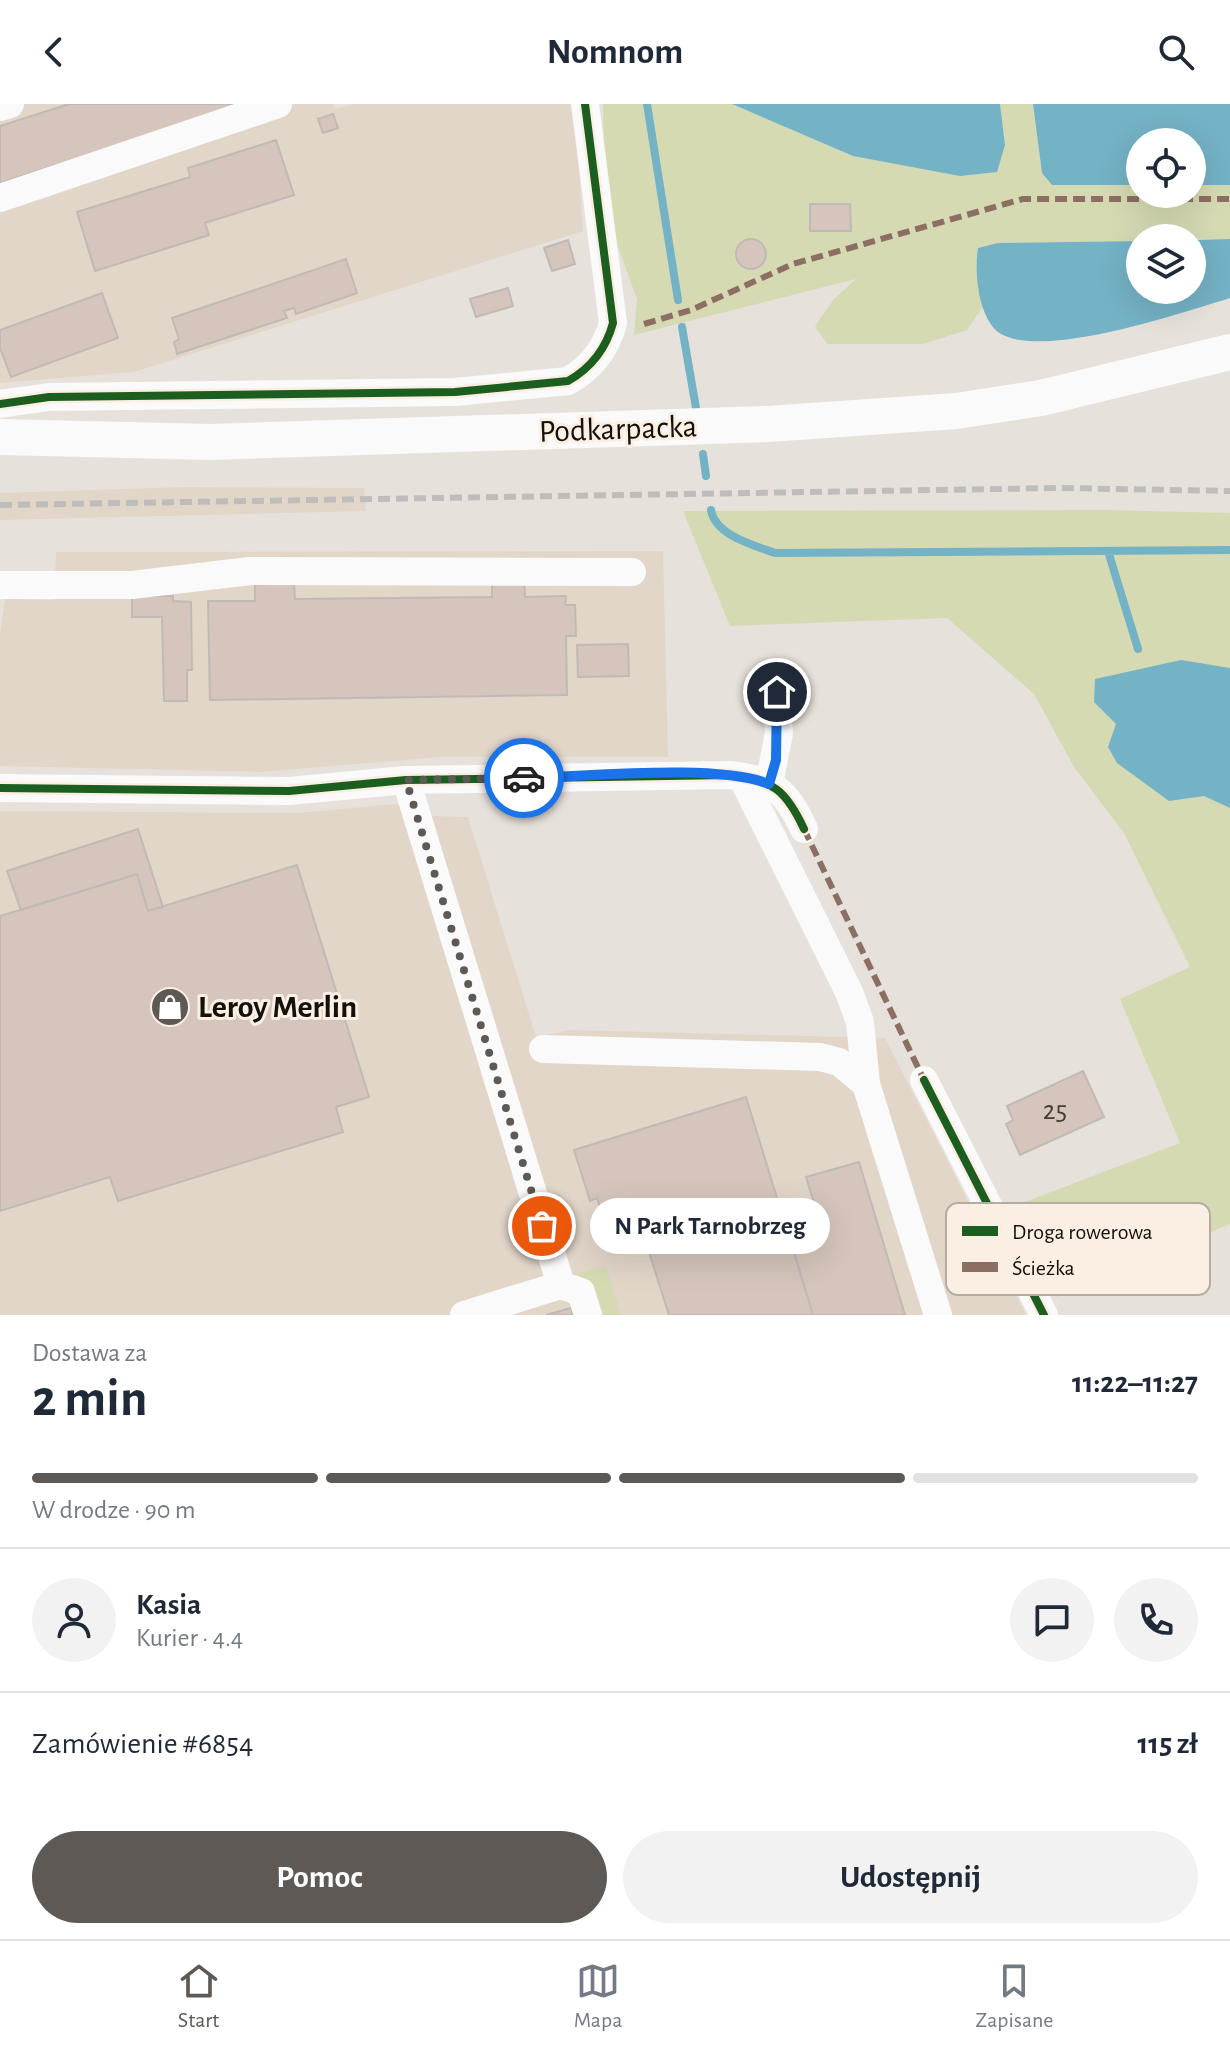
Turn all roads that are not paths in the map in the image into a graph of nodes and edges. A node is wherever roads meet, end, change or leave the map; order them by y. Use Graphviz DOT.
graph roads {
  1 [pos="10,104"];
  2 [pos="278,104"];
  3 [pos="585,104"];
  4 [pos="0,107"];
  5 [pos="0,198"];
  6 [pos="1230,352"];
  7 [pos="0,404"];
  8 [pos="0,437"];
  9 [pos="632,572"];
  10 [pos="0,585"];
  11 [pos="777,692"];
  12 [pos="406,780"];
  13 [pos="755,780"];
  14 [pos="0,788"];
  15 [pos="804,829"];
  16 [pos="543,1049"];
  17 [pos="924,1080"];
  18 [pos="866,1084"];
  19 [pos="987,1203"];
  20 [pos="561,1285"];
  21 [pos="1034,1295"];
  22 [pos="464,1315"];
  23 [pos="588,1315"];
  24 [pos="938,1315"];
  25 [pos="1044,1315"];
  1 -- 4 [label="street"];
  2 -- 5 [label="street"];
  3 -- 7 [label="street"];
  6 -- 8 [label="main road, Podkarpacka"];
  9 -- 10 [label="street"];
  11 -- 13 [label="street"];
  12 -- 13 [label="street"];
  12 -- 14 [label="street"];
  12 -- 20 [label="street"];
  13 -- 15 [label="street"];
  13 -- 18 [label="street"];
  16 -- 18 [label="street"];
  17 -- 19 [label="street"];
  18 -- 24 [label="street"];
  20 -- 22 [label="street"];
  20 -- 23 [label="street"];
  21 -- 25 [label="street"];
}
